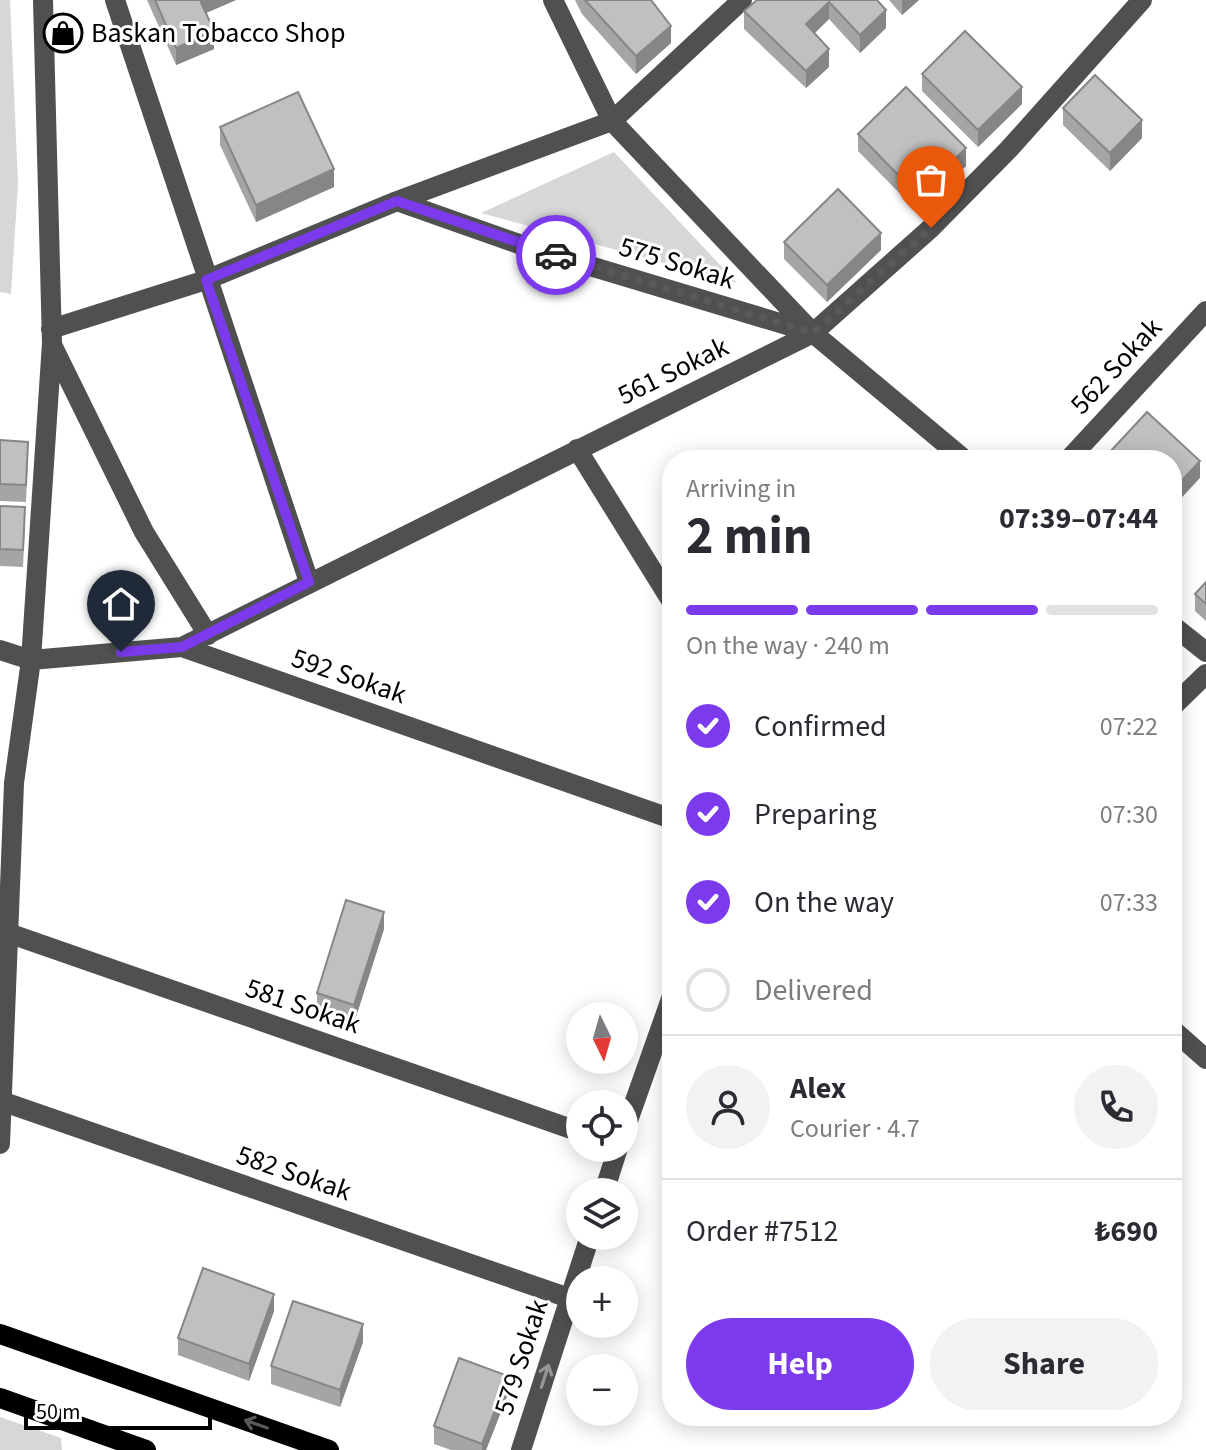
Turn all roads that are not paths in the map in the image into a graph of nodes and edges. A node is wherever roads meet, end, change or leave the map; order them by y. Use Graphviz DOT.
graph roads {
  1 [pos="115,0"];
  2 [pos="553,0"];
  3 [pos="742,0"];
  4 [pos="1142,0"];
  5 [pos="45,1"];
  6 [pos="612,121"];
  7 [pos="397,201"];
  8 [pos="206,280"];
  9 [pos="1206,311"];
  10 [pos="813,333"];
  11 [pos="52,336"];
  12 [pos="577,449"];
  13 [pos="953,450"];
  14 [pos="1077,450"];
  15 [pos="309,582"];
  16 [pos="662,586"];
  17 [pos="1182,633"];
  18 [pos="208,635"];
  19 [pos="182,647"];
  20 [pos="0,650"];
  21 [pos="1206,652"];
  22 [pos="31,660"];
  23 [pos="1206,674"];
  24 [pos="1182,697"];
  25 [pos="7,783"];
  26 [pos="662,815"];
  27 [pos="8,933"];
  28 [pos="662,1024"];
  29 [pos="1182,1037"];
  30 [pos="1205,1055"];
  31 [pos="638,1092"];
  32 [pos="1,1101"];
  33 [pos="566,1127"];
  34 [pos="0,1144"];
  35 [pos="566,1297"];
  36 [pos="566,1308"];
  37 [pos="0,1334"];
  38 [pos="0,1398"];
  39 [pos="146,1450"];
  40 [pos="329,1450"];
  41 [pos="521,1450"];
  1 -- 8 [label="street"];
  2 -- 6 [label="street"];
  3 -- 6 [label="street"];
  4 -- 10 [label="street, 561 Sokak"];
  5 -- 11 [label="street"];
  6 -- 7 [label="street"];
  6 -- 10 [label="street"];
  7 -- 8 [label="street"];
  7 -- 10 [label="street, 575 Sokak"];
  8 -- 11 [label="street"];
  8 -- 15 [label="street"];
  9 -- 14 [label="street, 562 Sokak"];
  10 -- 12 [label="street, 561 Sokak"];
  10 -- 13 [label="street, 575 Sokak"];
  11 -- 18 [label="street"];
  11 -- 22 [label="street"];
  12 -- 15 [label="street, 561 Sokak"];
  12 -- 16 [label="street"];
  15 -- 18 [label="street, 561 Sokak"];
  17 -- 21 [label="street"];
  18 -- 19 [label="street, 561 Sokak"];
  19 -- 22 [label="street, 592 Sokak"];
  19 -- 26 [label="street, 592 Sokak"];
  20 -- 22 [label="street, 592 Sokak"];
  22 -- 25 [label="street"];
  23 -- 24 [label="street"];
  25 -- 27 [label="street"];
  27 -- 32 [label="street"];
  27 -- 33 [label="street, 581 Sokak"];
  28 -- 31 [label="street"];
  29 -- 30 [label="street"];
  32 -- 34 [label="street"];
  32 -- 35 [label="street, 582 Sokak"];
  41 -- 36 [label="street, 579 Sokak, one-way"];
  40 -- 37 [label="main road, one-way"];
  38 -- 39 [label="main road"];
}
